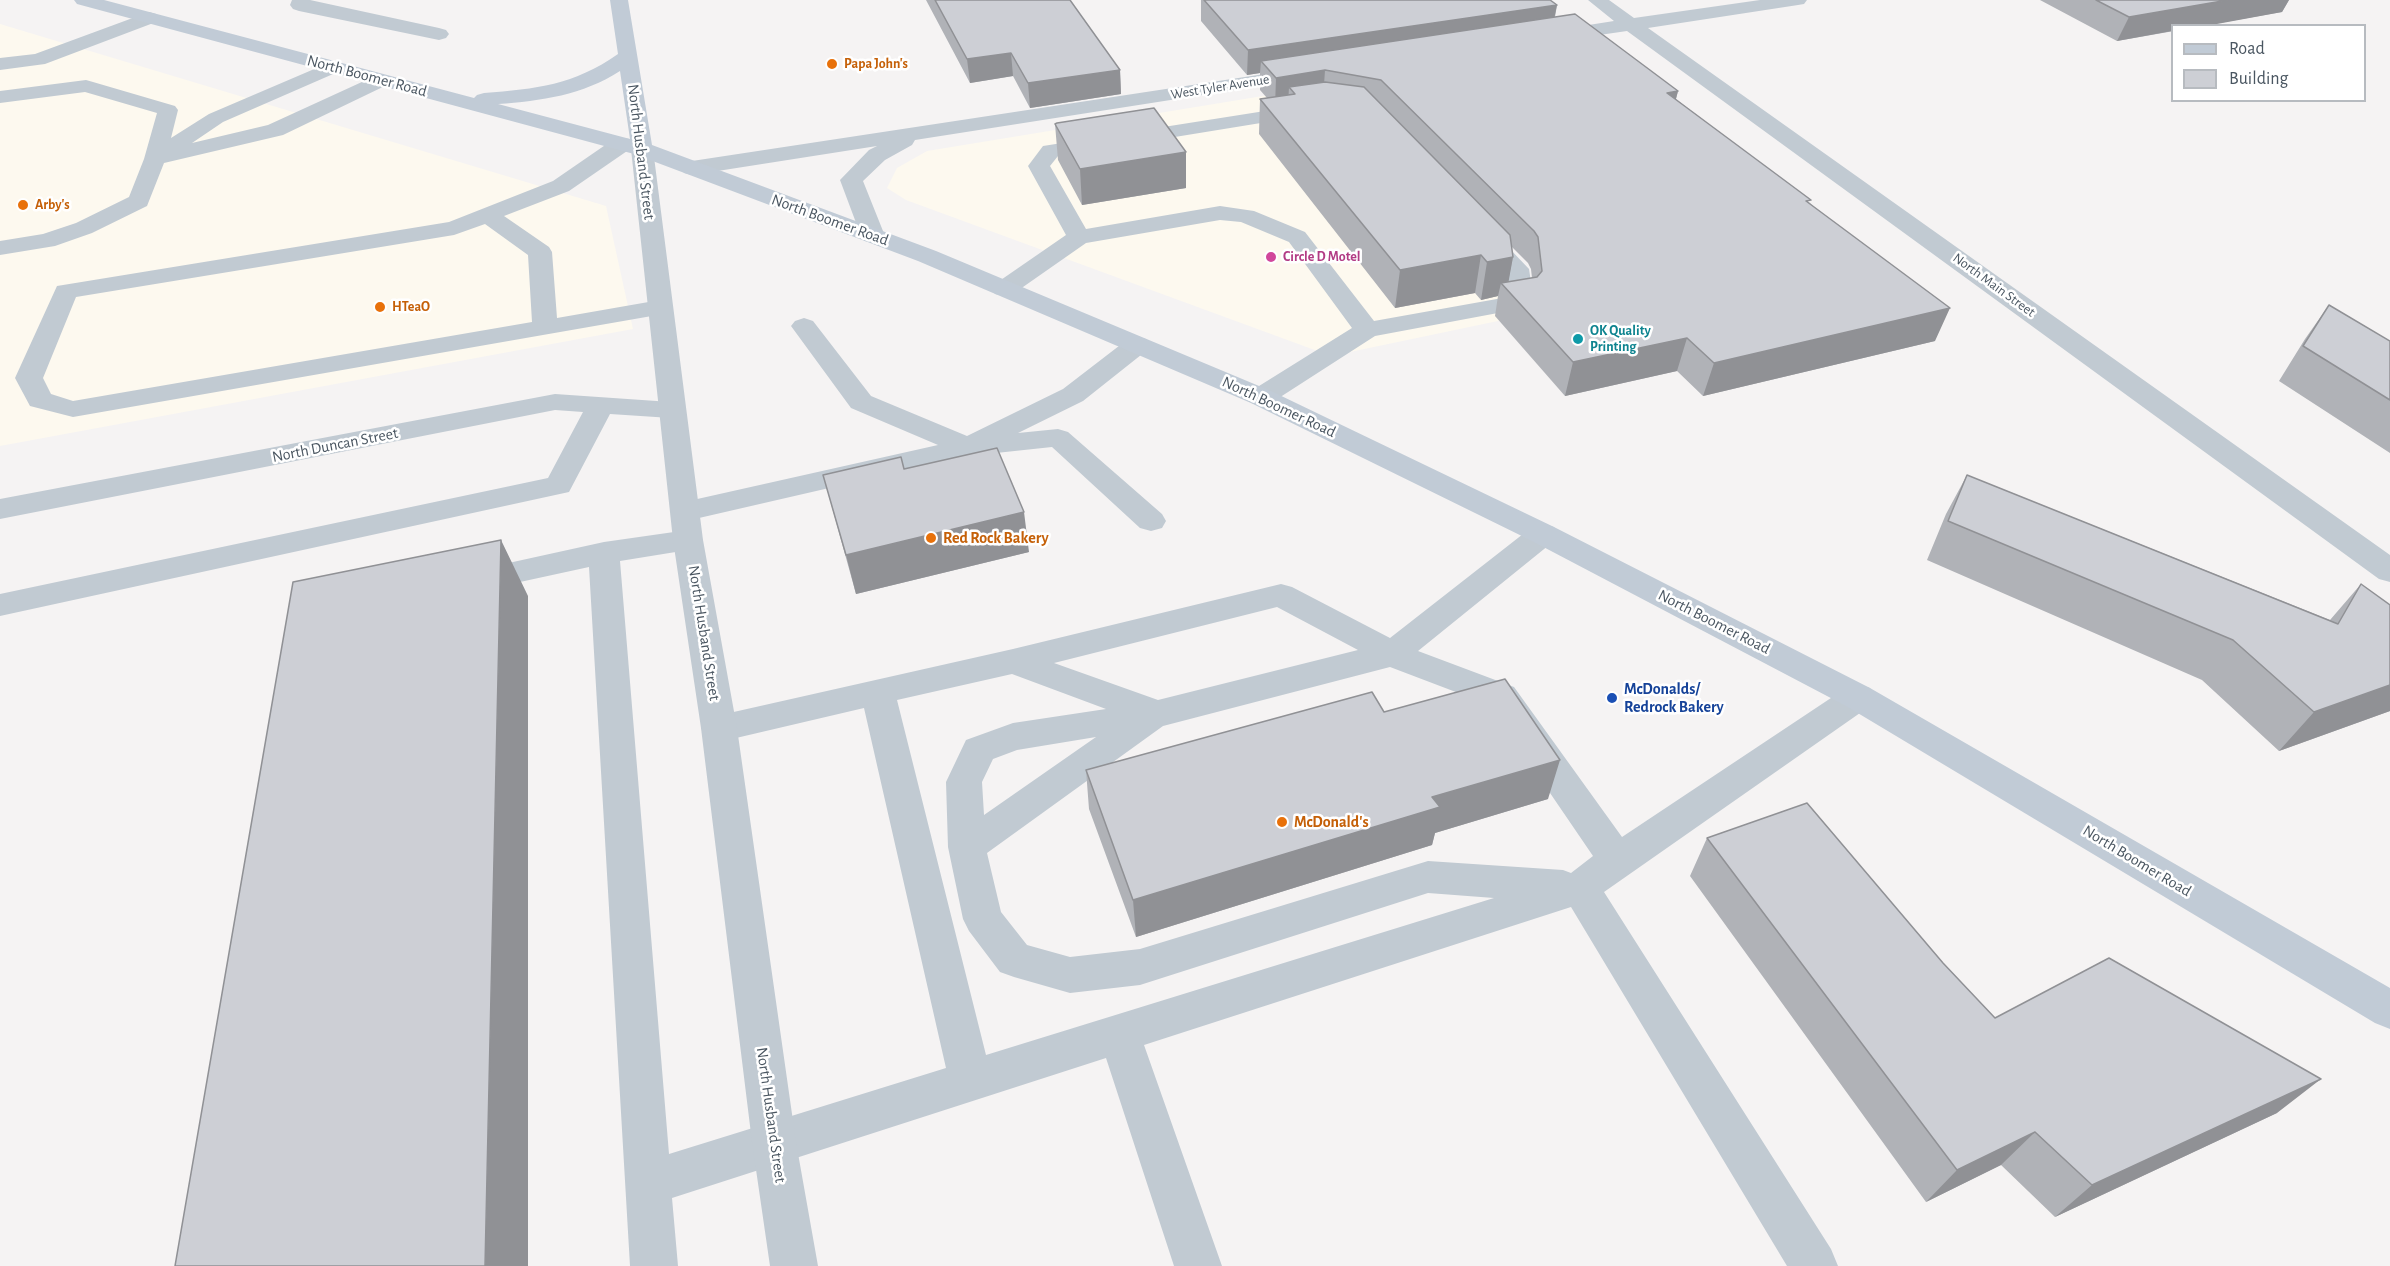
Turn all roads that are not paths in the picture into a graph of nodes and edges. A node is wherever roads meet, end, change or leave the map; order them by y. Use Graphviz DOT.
graph roads {
  1 [pos="83,0"];
  2 [pos="302,0"];
  3 [pos="619,0"];
  4 [pos="1597,0"];
  5 [pos="1798,0"];
  6 [pos="148,18"];
  7 [pos="1631,24"];
  8 [pos="439,34"];
  9 [pos="1537,38"];
  10 [pos="628,56"];
  11 [pos="0,64"];
  12 [pos="333,67"];
  13 [pos="1326,71"];
  14 [pos="382,80"];
  15 [pos="0,97"];
  16 [pos="458,100"];
  17 [pos="1323,108"];
  18 [pos="915,134"];
  19 [pos="632,147"];
  20 [pos="155,159"];
  21 [pos="692,168"];
  22 [pos="488,215"];
  23 [pos="1468,218"];
  24 [pos="84,228"];
  25 [pos="873,236"];
  26 [pos="1079,237"];
  27 [pos="0,241"];
  28 [pos="0,248"];
  29 [pos="1004,289"];
  30 [pos="660,308"];
  31 [pos="804,326"];
  32 [pos="545,328"];
  33 [pos="1367,330"];
  34 [pos="1137,345"];
  35 [pos="1261,397"];
  36 [pos="601,405"];
  37 [pos="671,410"];
  38 [pos="968,447"];
  39 [pos="0,509"];
  40 [pos="1151,521"];
  41 [pos="687,526"];
  42 [pos="1543,534"];
  43 [pos="604,553"];
  44 [pos="2390,571"];
  45 [pos="443,588"];
  46 [pos="0,605"];
  47 [pos="1392,654"];
  48 [pos="1013,661"];
  49 [pos="878,692"];
  50 [pos="1858,697"];
  51 [pos="1157,714"];
  52 [pos="719,728"];
  53 [pos="967,847"];
  54 [pos="1617,860"];
  55 [pos="1580,888"];
  56 [pos="2390,1010"];
  57 [pos="1119,1034"];
  58 [pos="971,1080"];
  59 [pos="774,1142"];
  60 [pos="648,1183"];
  61 [pos="654,1266"];
  62 [pos="794,1266"];
  63 [pos="1198,1266"];
  64 [pos="1814,1266"];
  1 -- 6 [label="main road, North Boomer Road"];
  2 -- 8 [label="street"];
  3 -- 10 [label="main road, North Husband Street"];
  4 -- 7 [label="street, North Main Street"];
  5 -- 7 [label="street"];
  6 -- 11 [label="street"];
  6 -- 12 [label="main road, North Boomer Road"];
  7 -- 9 [label="street"];
  7 -- 44 [label="street, North Main Street"];
  10 -- 16 [label="main road"];
  10 -- 19 [label="main road, North Husband Street"];
  12 -- 14 [label="main road, North Boomer Road"];
  12 -- 20 [label="street"];
  13 -- 18 [label="street, West Tyler Avenue"];
  14 -- 16 [label="main road, North Boomer Road"];
  14 -- 20 [label="street"];
  15 -- 20 [label="street"];
  16 -- 19 [label="main road, North Boomer Road"];
  17 -- 26 [label="street"];
  18 -- 21 [label="street, West Tyler Avenue"];
  18 -- 25 [label="street, West Tyler Avenue"];
  19 -- 21 [label="main road, North Boomer Road"];
  19 -- 22 [label="street"];
  19 -- 30 [label="street, North Husband Street"];
  20 -- 24 [label="street"];
  21 -- 25 [label="main road, North Boomer Road"];
  22 -- 32 [label="street"];
  22 -- 32 [label="street"];
  23 -- 33 [label="street"];
  24 -- 27 [label="street"];
  24 -- 28 [label="street"];
  25 -- 29 [label="main road, North Boomer Road"];
  26 -- 29 [label="street"];
  26 -- 33 [label="street"];
  29 -- 34 [label="main road, North Boomer Road"];
  30 -- 32 [label="street"];
  30 -- 37 [label="street, North Husband Street"];
  31 -- 38 [label="street"];
  33 -- 35 [label="street"];
  34 -- 35 [label="main road, North Boomer Road"];
  34 -- 38 [label="street"];
  35 -- 42 [label="main road, North Boomer Road"];
  36 -- 37 [label="street, North Duncan Street"];
  36 -- 39 [label="street, North Duncan Street"];
  36 -- 46 [label="street"];
  37 -- 41 [label="street, North Husband Street"];
  38 -- 40 [label="street"];
  38 -- 41 [label="street"];
  41 -- 43 [label="street"];
  41 -- 52 [label="street, North Husband Street"];
  42 -- 47 [label="street"];
  42 -- 50 [label="main road, North Boomer Road"];
  43 -- 45 [label="street"];
  43 -- 60 [label="street"];
  47 -- 48 [label="street"];
  47 -- 51 [label="street"];
  47 -- 54 [label="street"];
  48 -- 49 [label="street"];
  48 -- 51 [label="street"];
  49 -- 52 [label="street"];
  49 -- 58 [label="street"];
  50 -- 54 [label="street"];
  50 -- 56 [label="main road, North Boomer Road"];
  51 -- 53 [label="street"];
  51 -- 53 [label="street"];
  52 -- 59 [label="street, North Husband Street"];
  53 -- 55 [label="street"];
  54 -- 55 [label="street"];
  55 -- 57 [label="street"];
  55 -- 64 [label="street"];
  57 -- 58 [label="street"];
  57 -- 63 [label="street"];
  58 -- 59 [label="street"];
  59 -- 60 [label="street"];
  59 -- 62 [label="street, North Husband Street"];
  60 -- 61 [label="street"];
}
